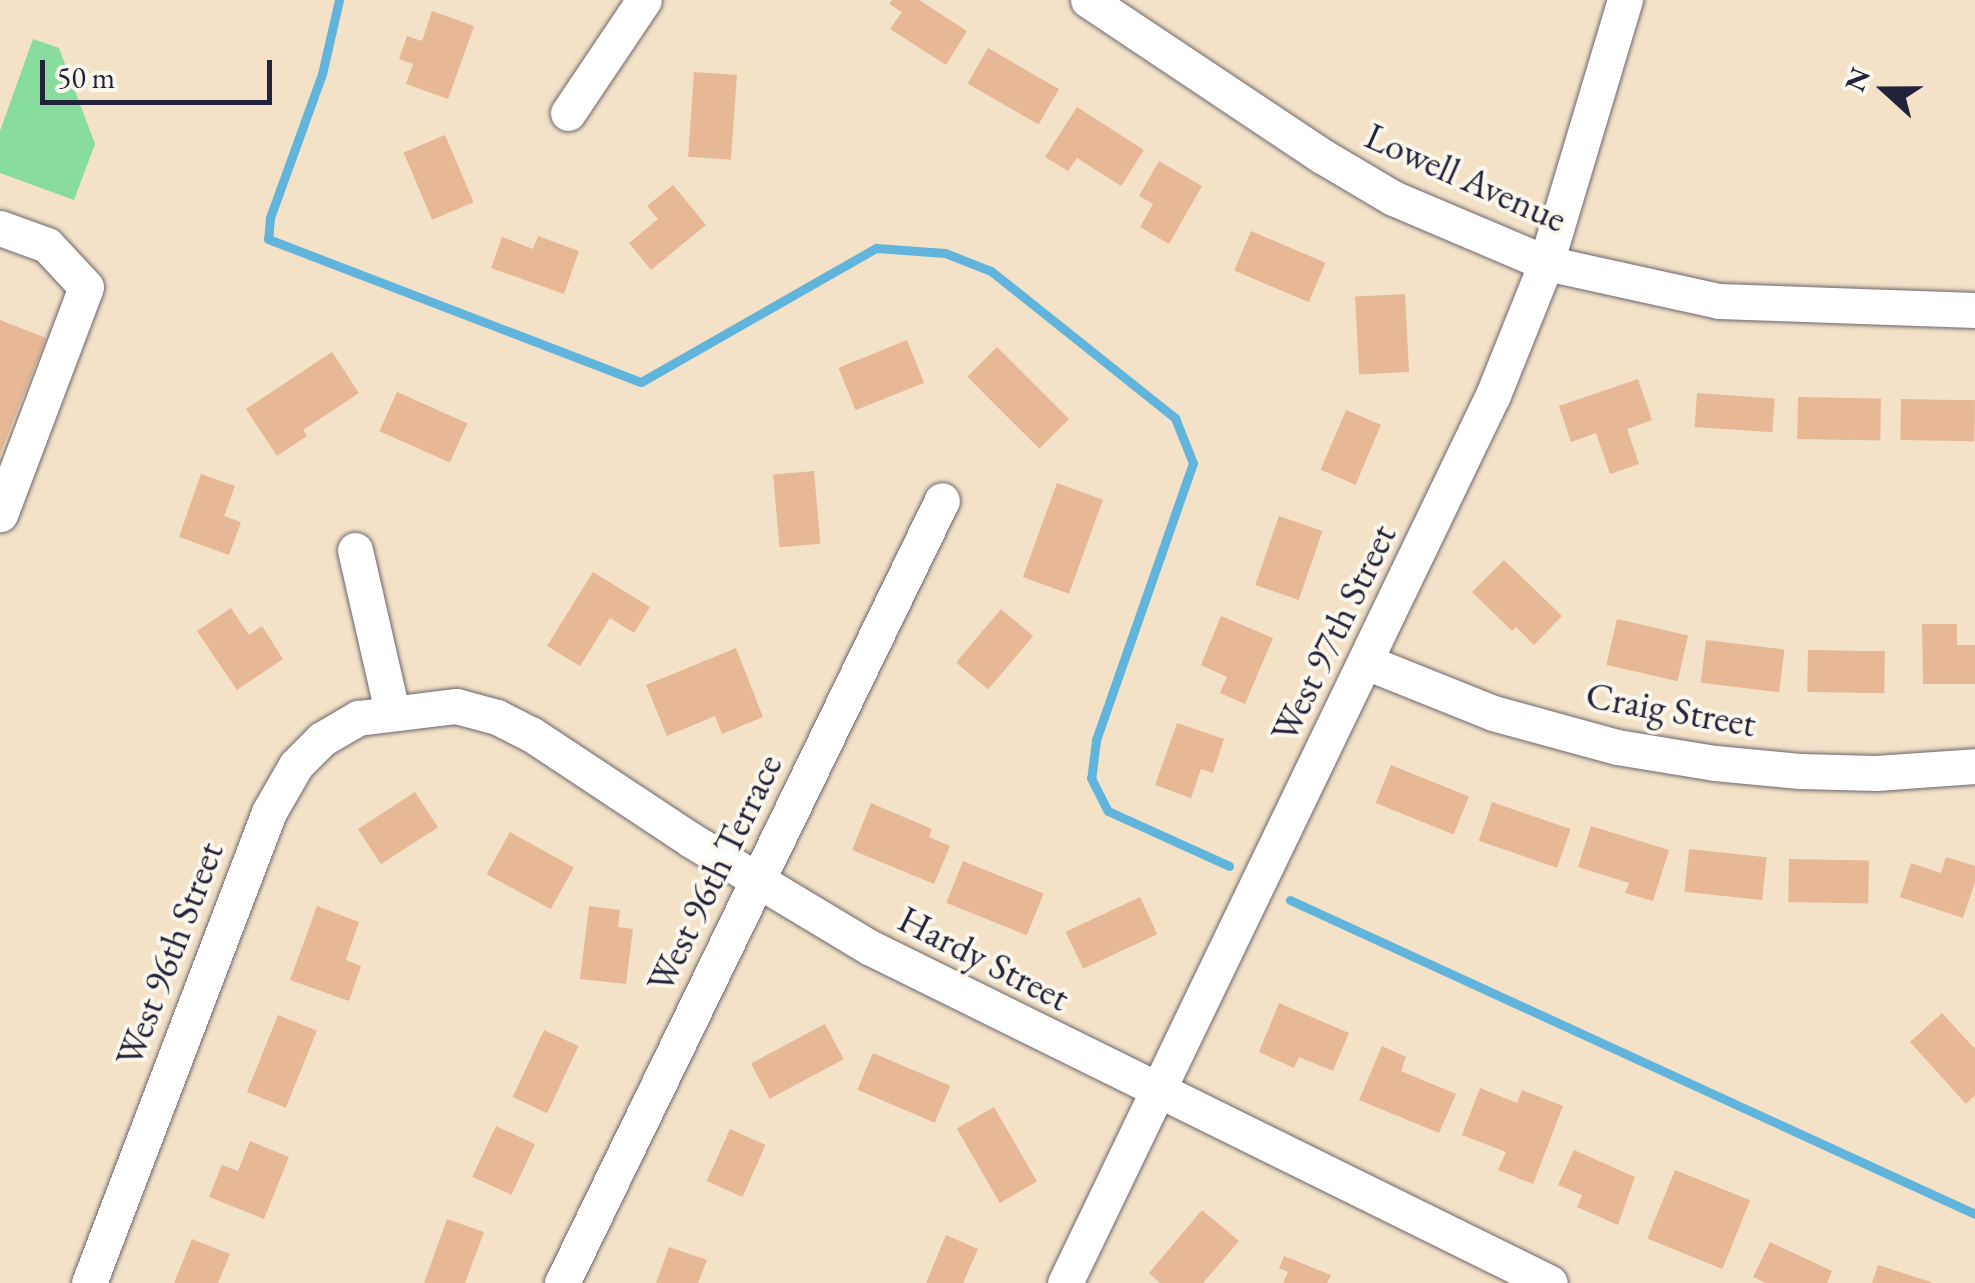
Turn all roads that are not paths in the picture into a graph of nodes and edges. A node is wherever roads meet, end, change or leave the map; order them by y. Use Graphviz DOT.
graph roads {
  1 [pos="644,0"];
  2 [pos="1088,0"];
  3 [pos="1625,0"];
  4 [pos="568,113"];
  5 [pos="0,228"];
  6 [pos="1546,263"];
  7 [pos="1975,294"];
  8 [pos="1974,310"];
  9 [pos="942,500"];
  10 [pos="0,514"];
  11 [pos="355,550"];
  12 [pos="1366,662"];
  13 [pos="392,711"];
  14 [pos="1975,766"];
  15 [pos="757,881"];
  16 [pos="1157,1091"];
  17 [pos="89,1283"];
  18 [pos="562,1283"];
  19 [pos="1065,1283"];
  20 [pos="1548,1283"];
  1 -- 4 [label="street"];
  2 -- 6 [label="street, Lowell Avenue"];
  3 -- 6 [label="street, West 97th Street"];
  5 -- 10 [label="street"];
  6 -- 8 [label="street, Lowell Avenue"];
  6 -- 12 [label="street, West 97th Street"];
  7 -- 8 [label="street"];
  9 -- 15 [label="street, West 96th Terrace"];
  11 -- 13 [label="street"];
  12 -- 14 [label="street, Craig Street"];
  12 -- 16 [label="street, West 97th Street"];
  13 -- 15 [label="street, Hardy Street"];
  13 -- 17 [label="street, West 96th Street"];
  15 -- 16 [label="street, Hardy Street"];
  15 -- 18 [label="street, West 96th Terrace"];
  16 -- 19 [label="street, West 97th Street"];
  16 -- 20 [label="street, Hardy Street"];
}
